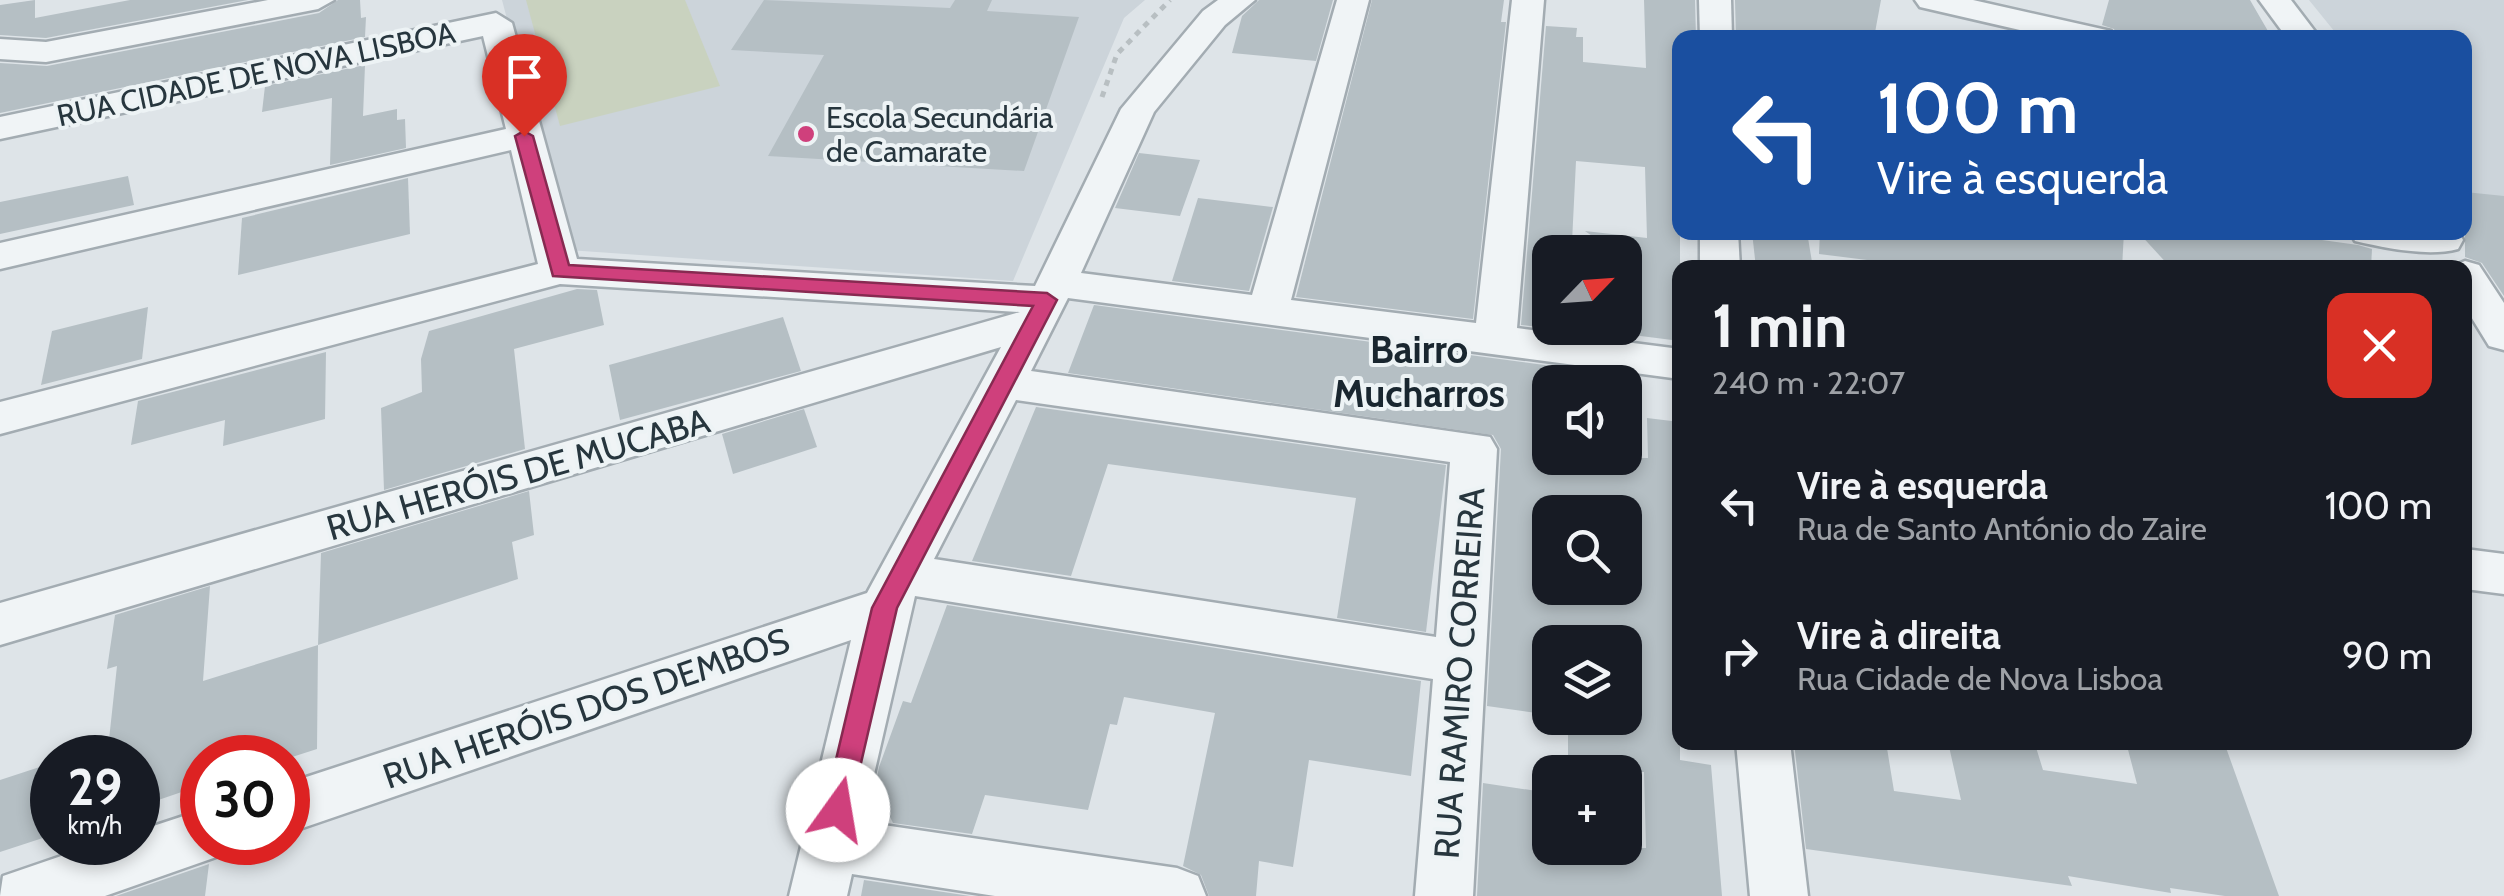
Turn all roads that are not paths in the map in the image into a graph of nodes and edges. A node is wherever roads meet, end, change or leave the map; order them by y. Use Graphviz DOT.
graph roads {
  1 [pos="318,0"];
  2 [pos="1238,0"];
  3 [pos="1353,0"];
  4 [pos="1528,0"];
  5 [pos="1715,0"];
  6 [pos="1931,0"];
  7 [pos="2275,0"];
  8 [pos="261,6"];
  9 [pos="1716,30"];
  10 [pos="2063,30"];
  11 [pos="2298,30"];
  12 [pos="0,49"];
  13 [pos="0,128"];
  14 [pos="524,136"];
  15 [pos="2399,240"];
  16 [pos="2452,254"];
  17 [pos="0,256"];
  18 [pos="560,271"];
  19 [pos="2472,286"];
  20 [pos="1046,302"];
  21 [pos="1268,311"];
  22 [pos="2504,336"];
  23 [pos="1495,340"];
  24 [pos="1672,363"];
  25 [pos="1004,383"];
  26 [pos="0,418"];
  27 [pos="2472,570"];
  28 [pos="2504,574"];
  29 [pos="893,591"];
  30 [pos="0,624"];
  31 [pos="1460,662"];
  32 [pos="1764,750"];
  33 [pos="310,800"];
  34 [pos="180,843"];
  35 [pos="824,870"];
  36 [pos="24,896"];
  37 [pos="1177,896"];
  38 [pos="1444,896"];
  39 [pos="1779,896"];
  1 -- 8 [label="street"];
  2 -- 20 [label="street"];
  3 -- 21 [label="street"];
  4 -- 23 [label="street"];
  5 -- 9 [label="street"];
  6 -- 10 [label="street"];
  7 -- 11 [label="street"];
  8 -- 12 [label="street"];
  13 -- 14 [label="street, RUA CIDADE DE NOVA LISBOA"];
  14 -- 17 [label="street"];
  14 -- 18 [label="street, RUA CIDADE DE NOVA LISBOA"];
  15 -- 16 [label="street"];
  18 -- 20 [label="street"];
  18 -- 26 [label="street"];
  19 -- 22 [label="street"];
  20 -- 21 [label="street"];
  20 -- 25 [label="street"];
  20 -- 30 [label="street, RUA HERÓIS DE MUCABA"];
  21 -- 23 [label="street"];
  23 -- 24 [label="street"];
  25 -- 29 [label="street"];
  25 -- 31 [label="street, RUA RAMIRO CORREIRA"];
  27 -- 28 [label="street"];
  29 -- 31 [label="street, RUA HERÓIS DOS DEMBOS"];
  29 -- 33 [label="street, RUA HERÓIS DOS DEMBOS"];
  29 -- 35 [label="street"];
  31 -- 38 [label="street, RUA RAMIRO CORREIRA"];
  32 -- 39 [label="street"];
  34 -- 36 [label="street"];
  35 -- 37 [label="street"];
}
